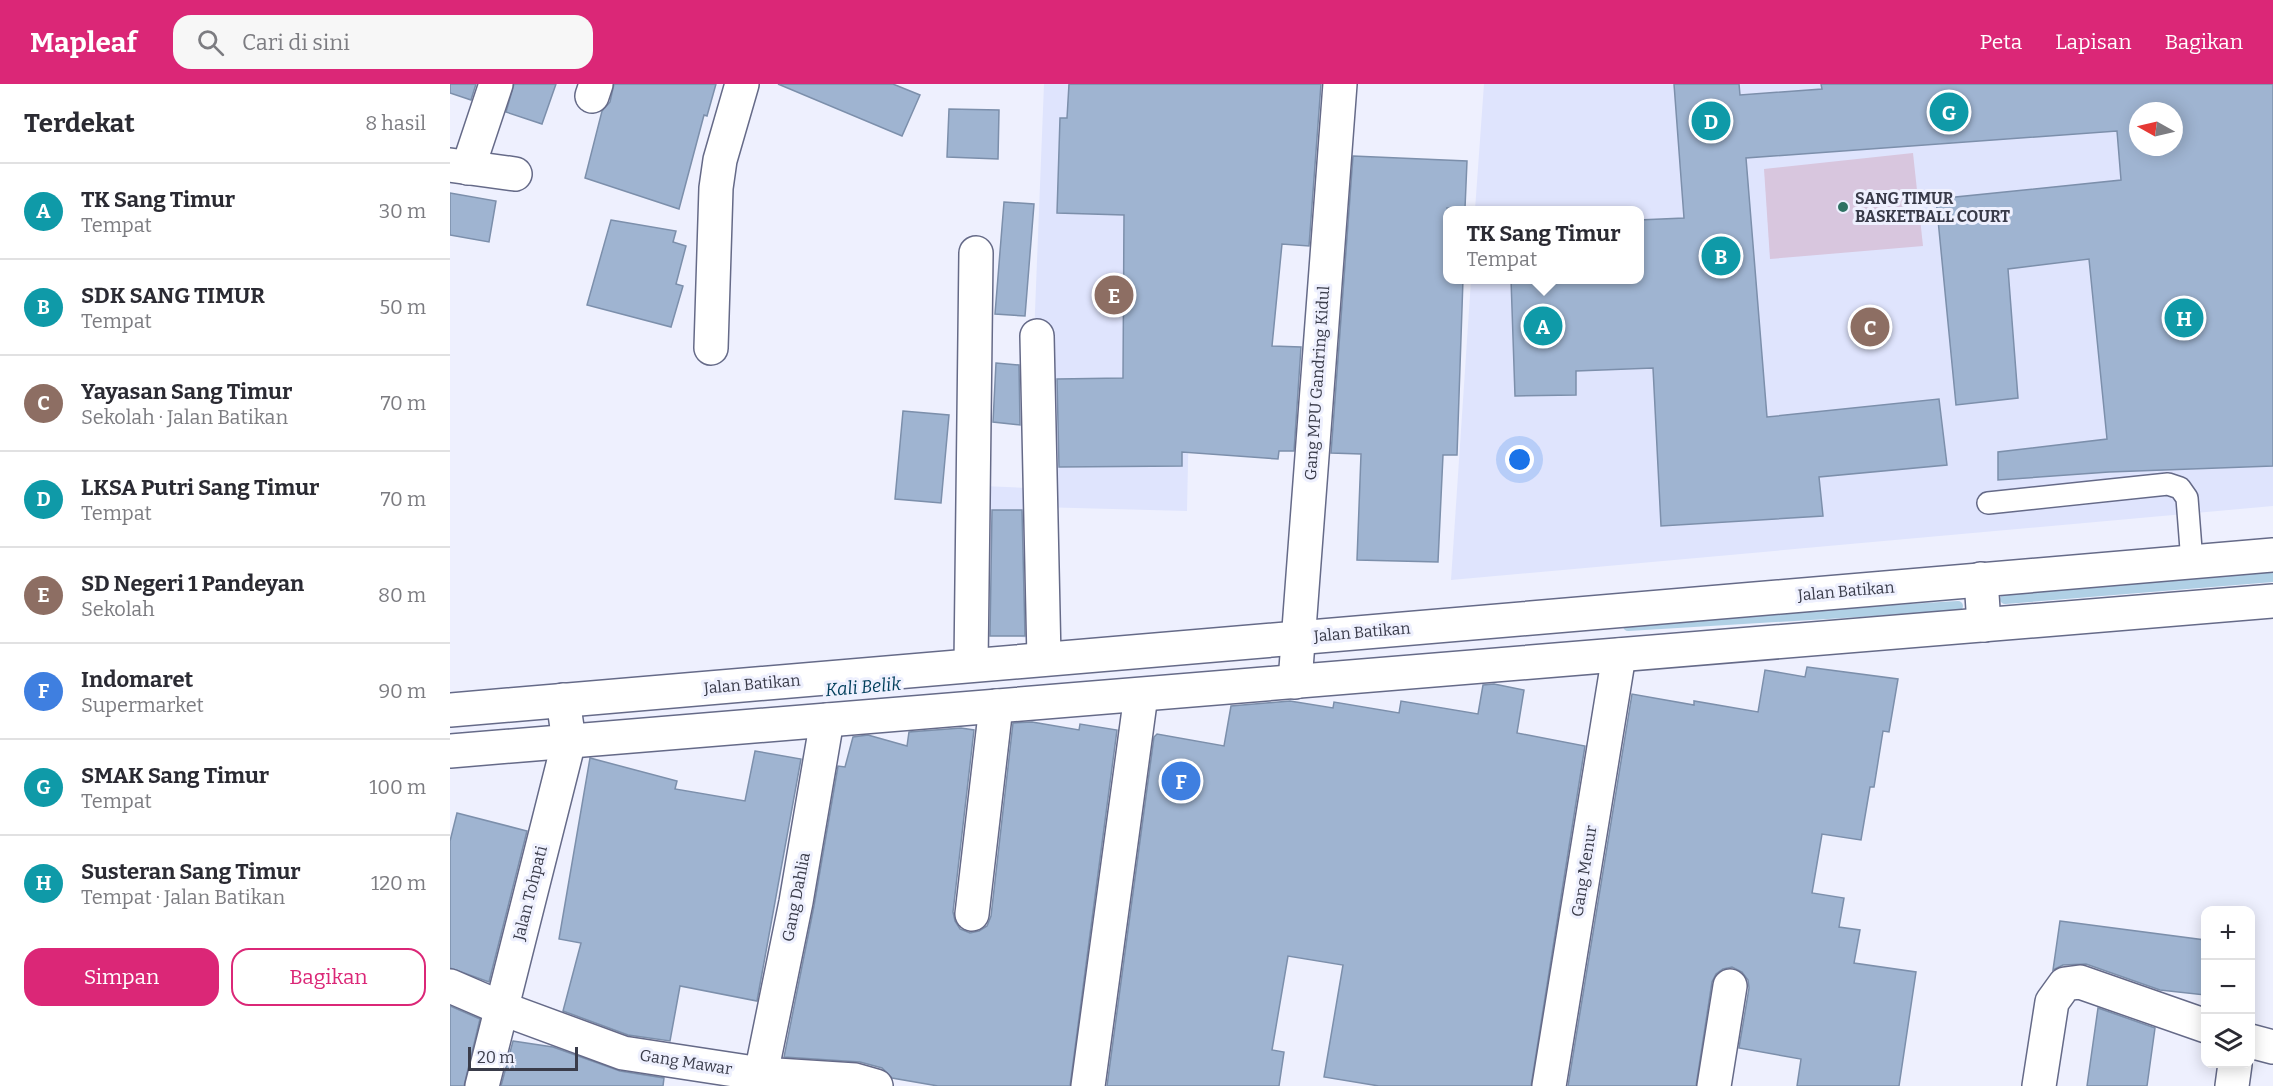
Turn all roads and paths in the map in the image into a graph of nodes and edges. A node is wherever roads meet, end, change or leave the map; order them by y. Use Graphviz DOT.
graph roads {
  1 [pos="496,84"];
  2 [pos="742,84"];
  3 [pos="1340,84"];
  4 [pos="459,166"];
  5 [pos="515,174"];
  6 [pos="976,253"];
  7 [pos="1037,336"];
  8 [pos="711,348"];
  9 [pos="1988,503"];
  10 [pos="2273,555"];
  11 [pos="2192,562"];
  12 [pos="1980,579"];
  13 [pos="2273,601"];
  14 [pos="1984,625"];
  15 [pos="1297,638"];
  16 [pos="1619,655"];
  17 [pos="1044,659"];
  18 [pos="971,665"];
  19 [pos="1295,682"];
  20 [pos="1141,694"];
  21 [pos="564,702"];
  22 [pos="996,706"];
  23 [pos="450,710"];
  24 [pos="827,720"];
  25 [pos="568,739"];
  26 [pos="450,751"];
  27 [pos="972,914"];
  28 [pos="450,986"];
  29 [pos="1730,986"];
  30 [pos="501,1008"];
  31 [pos="2201,1025"];
  32 [pos="2255,1042"];
  33 [pos="2273,1047"];
  34 [pos="2234,1068"];
  35 [pos="761,1074"];
  36 [pos="482,1086"];
  37 [pos="876,1086"];
  38 [pos="1088,1086"];
  39 [pos="1549,1086"];
  40 [pos="1714,1086"];
  41 [pos="2039,1086"];
  42 [pos="2232,1086"];
  1 -- 4 [label="street"];
  2 -- 8 [label="street"];
  3 -- 15 [label="street, Gang MPU Gandring Kidul"];
  4 -- 5 [label="street"];
  6 -- 18 [label="street"];
  7 -- 17 [label="street"];
  9 -- 11 [label="lane"];
  10 -- 11 [label="street, Jalan Batikan"];
  11 -- 12 [label="street, Jalan Batikan"];
  12 -- 14 [label="street"];
  12 -- 15 [label="street, Jalan Batikan"];
  13 -- 14 [label="street"];
  14 -- 16 [label="street"];
  15 -- 17 [label="street, Jalan Batikan"];
  15 -- 19 [label="street, Gang MPU Gandring Kidul"];
  16 -- 19 [label="street"];
  16 -- 39 [label="street, Gang Menur"];
  17 -- 18 [label="street, Jalan Batikan"];
  18 -- 21 [label="street, Jalan Batikan"];
  19 -- 20 [label="street"];
  20 -- 22 [label="street"];
  20 -- 38 [label="street"];
  21 -- 23 [label="street, Jalan Batikan"];
  21 -- 25 [label="street, Jalan Tohpati"];
  22 -- 24 [label="street"];
  22 -- 27 [label="street"];
  24 -- 25 [label="street"];
  24 -- 35 [label="street, Gang Dahlia"];
  25 -- 26 [label="street"];
  25 -- 30 [label="street, Jalan Tohpati"];
  28 -- 30 [label="street, Gang Mawar"];
  29 -- 40 [label="street"];
  30 -- 35 [label="street, Gang Mawar"];
  30 -- 36 [label="street, Jalan Tohpati"];
  31 -- 41 [label="street"];
  32 -- 33 [label="street"];
  34 -- 42 [label="street"];
  35 -- 37 [label="street, Gang Mawar"];
}
